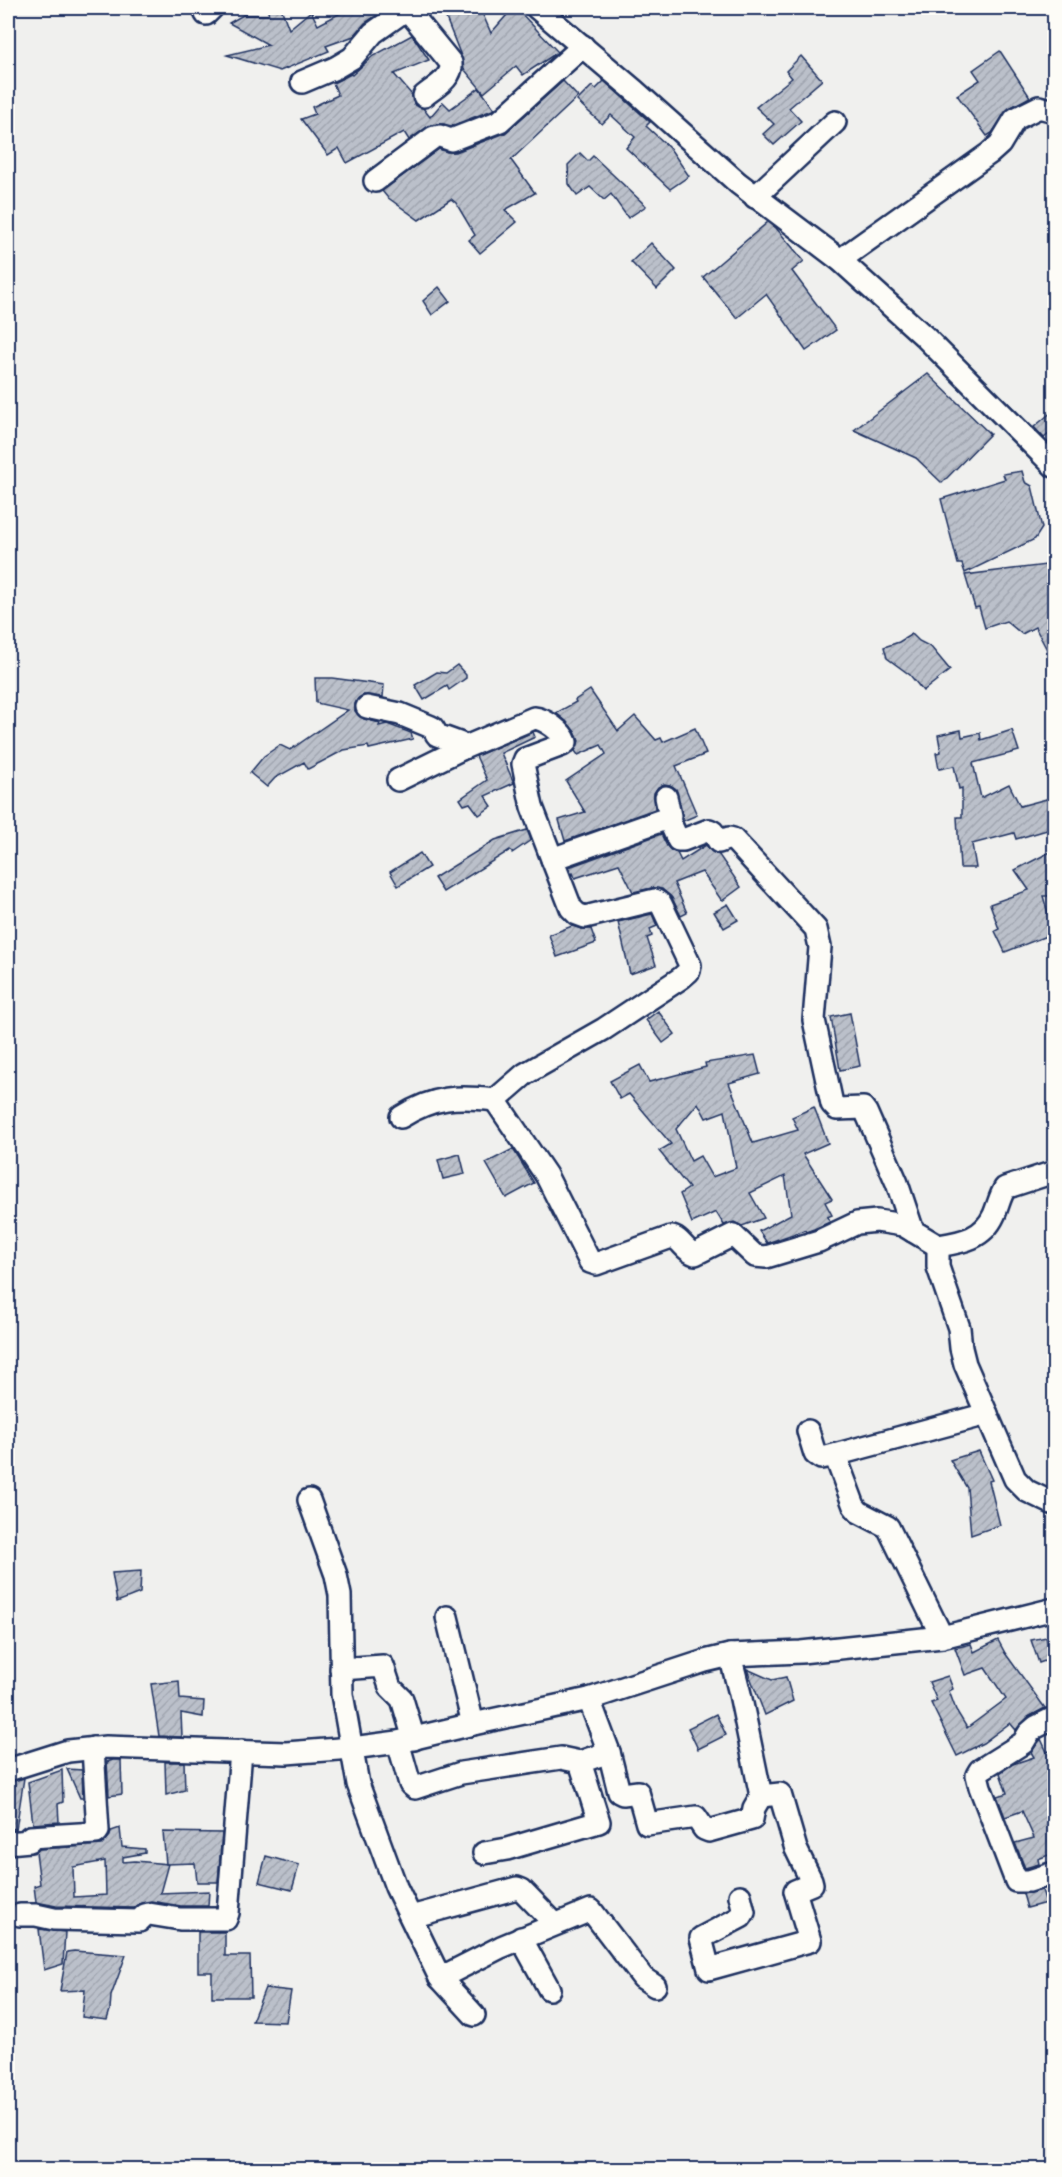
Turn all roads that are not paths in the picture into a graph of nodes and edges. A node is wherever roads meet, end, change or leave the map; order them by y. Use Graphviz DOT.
graph roads {
  1 [pos="407,8"];
  2 [pos="537,8"];
  3 [pos="583,46"];
  4 [pos="302,82"];
  5 [pos="424,96"];
  6 [pos="1054,111"];
  7 [pos="835,122"];
  8 [pos="375,181"];
  9 [pos="755,197"];
  10 [pos="840,260"];
  11 [pos="1054,466"];
  12 [pos="367,707"];
  13 [pos="461,748"];
  14 [pos="398,780"];
  15 [pos="666,797"];
  16 [pos="668,818"];
  17 [pos="552,859"];
  18 [pos="495,1100"];
  19 [pos="401,1117"];
  20 [pos="1054,1172"];
  21 [pos="913,1231"];
  22 [pos="938,1246"];
  23 [pos="987,1414"];
  24 [pos="808,1431"];
  25 [pos="835,1455"];
  26 [pos="309,1500"];
  27 [pos="1054,1504"];
  28 [pos="1054,1611"];
  29 [pos="447,1617"];
  30 [pos="942,1637"];
  31 [pos="730,1655"];
  32 [pos="341,1670"];
  33 [pos="590,1699"];
  34 [pos="1054,1718"];
  35 [pos="473,1724"];
  36 [pos="406,1741"];
  37 [pos="93,1748"];
  38 [pos="352,1749"];
  39 [pos="241,1751"];
  40 [pos="609,1752"];
  41 [pos="580,1762"];
  42 [pos="8,1770"];
  43 [pos="761,1796"];
  44 [pos="8,1843"];
  45 [pos="484,1854"];
  46 [pos="1054,1873"];
  47 [pos="740,1896"];
  48 [pos="20,1915"];
  49 [pos="411,1917"];
  50 [pos="555,1924"];
  51 [pos="521,1938"];
  52 [pos="440,1978"];
  53 [pos="655,1986"];
  54 [pos="549,1989"];
  55 [pos="474,2016"];
  1 -- 4 [label="street"];
  1 -- 5 [label="street"];
  2 -- 3 [label="street"];
  3 -- 8 [label="street"];
  3 -- 9 [label="street"];
  6 -- 10 [label="street"];
  7 -- 9 [label="street"];
  9 -- 10 [label="street"];
  10 -- 11 [label="street"];
  12 -- 13 [label="street"];
  13 -- 14 [label="street"];
  13 -- 17 [label="street"];
  15 -- 16 [label="street"];
  16 -- 17 [label="street"];
  16 -- 21 [label="street"];
  17 -- 18 [label="street"];
  18 -- 19 [label="street"];
  18 -- 21 [label="street"];
  20 -- 22 [label="street"];
  21 -- 22 [label="street"];
  22 -- 23 [label="street"];
  23 -- 25 [label="street"];
  23 -- 27 [label="street"];
  24 -- 25 [label="street"];
  25 -- 30 [label="street"];
  26 -- 32 [label="street"];
  28 -- 30 [label="street"];
  29 -- 35 [label="street"];
  30 -- 31 [label="street"];
  31 -- 33 [label="street"];
  31 -- 43 [label="street"];
  32 -- 36 [label="street"];
  32 -- 38 [label="street"];
  33 -- 35 [label="street"];
  33 -- 40 [label="street"];
  34 -- 46 [label="street"];
  35 -- 36 [label="street"];
  36 -- 38 [label="street"];
  36 -- 41 [label="street"];
  37 -- 39 [label="street"];
  37 -- 42 [label="street"];
  37 -- 44 [label="street"];
  38 -- 39 [label="street"];
  38 -- 49 [label="street"];
  39 -- 48 [label="street"];
  40 -- 41 [label="street"];
  40 -- 43 [label="street"];
  41 -- 45 [label="street"];
  43 -- 47 [label="street"];
  49 -- 50 [label="street"];
  49 -- 52 [label="street"];
  50 -- 51 [label="street"];
  50 -- 53 [label="street"];
  51 -- 52 [label="street"];
  51 -- 54 [label="street"];
  52 -- 55 [label="street"];
}
